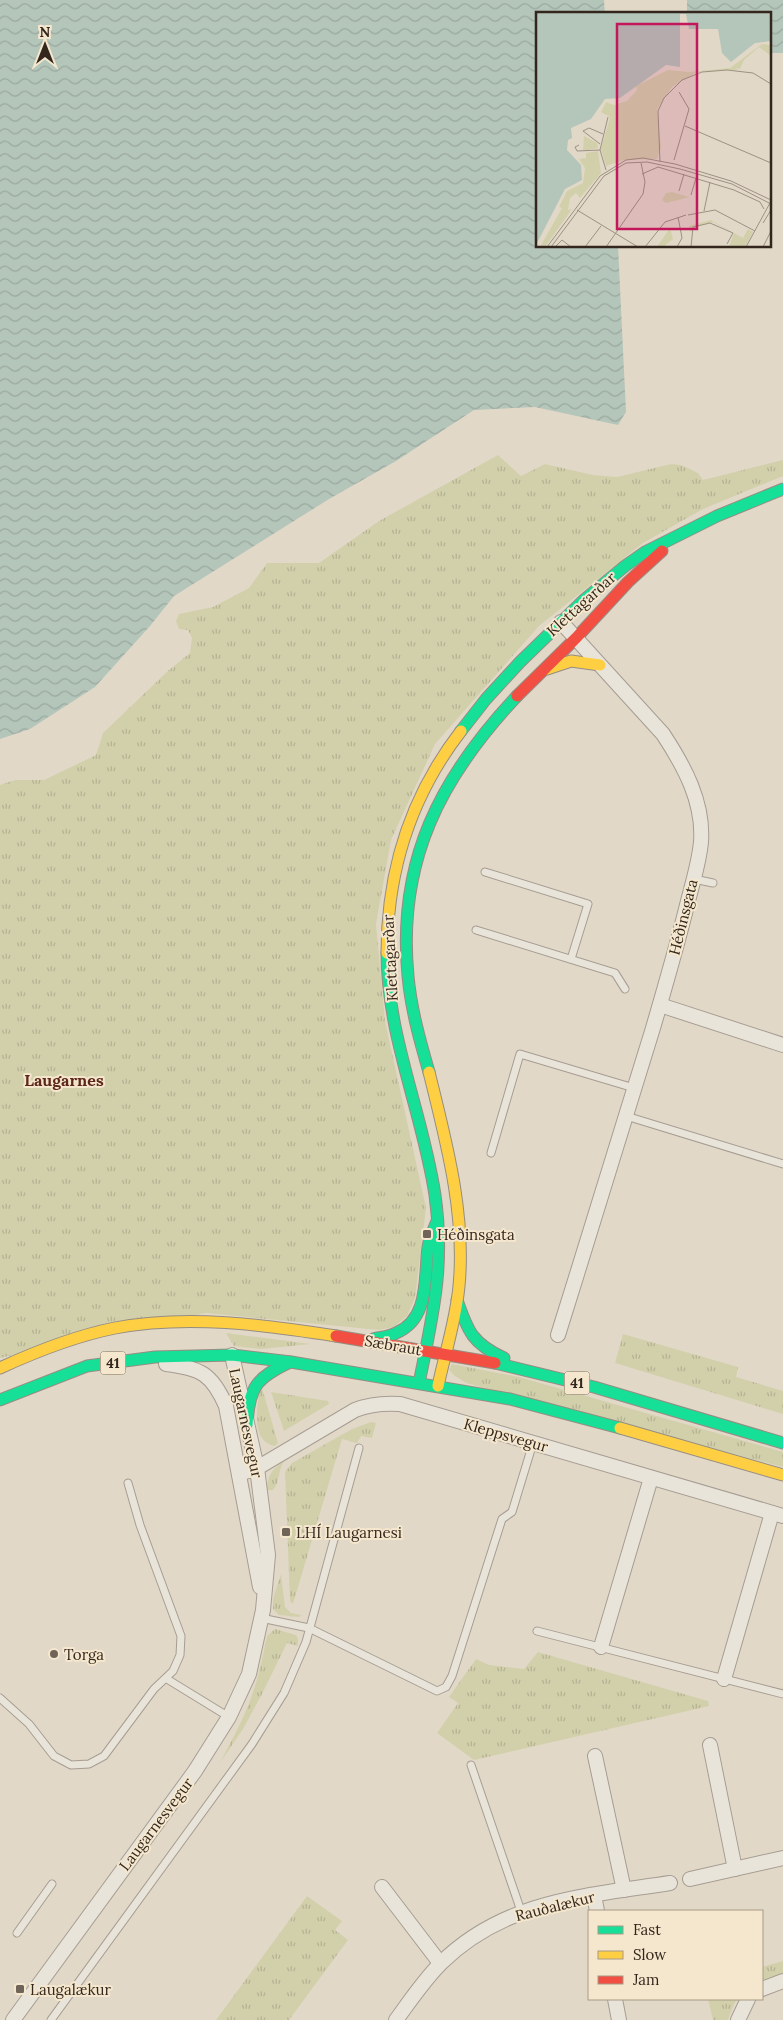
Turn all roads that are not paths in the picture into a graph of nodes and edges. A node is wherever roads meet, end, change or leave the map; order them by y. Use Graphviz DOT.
graph roads {
  1 [pos="783,488"];
  2 [pos="689,530"];
  3 [pos="561,622"];
  4 [pos="575,638"];
  5 [pos="600,665"];
  6 [pos="541,671"];
  7 [pos="485,872"];
  8 [pos="694,878"];
  9 [pos="713,883"];
  10 [pos="476,930"];
  11 [pos="571,959"];
  12 [pos="625,989"];
  13 [pos="660,1005"];
  14 [pos="783,1045"];
  15 [pos="634,1088"];
  16 [pos="626,1116"];
  17 [pos="491,1153"];
  18 [pos="783,1164"];
  19 [pos="437,1221"];
  20 [pos="457,1300"];
  21 [pos="205,1322"];
  22 [pos="217,1332"];
  23 [pos="558,1335"];
  24 [pos="367,1340"];
  25 [pos="426,1350"];
  26 [pos="229,1351"];
  27 [pos="444,1353"];
  28 [pos="131,1360"];
  29 [pos="291,1362"];
  30 [pos="0,1368"];
  31 [pos="532,1371"];
  32 [pos="419,1383"];
  33 [pos="438,1386"];
  34 [pos="0,1400"];
  35 [pos="247,1425"];
  36 [pos="533,1443"];
  37 [pos="783,1443"];
  38 [pos="358,1448"];
  39 [pos="257,1468"];
  40 [pos="239,1474"];
  41 [pos="783,1475"];
  42 [pos="651,1478"];
  43 [pos="128,1483"];
  44 [pos="778,1514"];
  45 [pos="262,1614"];
  46 [pos="310,1628"];
  47 [pos="537,1631"];
  48 [pos="602,1648"];
  49 [pos="167,1679"];
  50 [pos="724,1679"];
  51 [pos="783,1694"];
  52 [pos="0,1698"];
  53 [pos="229,1717"];
  54 [pos="710,1746"];
  55 [pos="595,1756"];
  56 [pos="471,1765"];
  57 [pos="783,1858"];
  58 [pos="735,1869"];
  59 [pos="690,1879"];
  60 [pos="52,1884"];
  61 [pos="670,1884"];
  62 [pos="382,1887"];
  63 [pos="624,1890"];
  64 [pos="594,1895"];
  65 [pos="597,1910"];
  66 [pos="521,1911"];
  67 [pos="17,1933"];
  68 [pos="440,1964"];
  69 [pos="783,1981"];
  70 [pos="763,1989"];
  71 [pos="615,2000"];
  72 [pos="748,2000"];
  73 [pos="13,2020"];
  74 [pos="51,2020"];
  75 [pos="396,2020"];
  76 [pos="619,2020"];
  77 [pos="738,2020"];
  1 -- 2 [label="main road, Klettagarðar"];
  2 -- 3 [label="main road, Klettagarðar"];
  2 -- 4 [label="main road, Klettagarðar"];
  3 -- 4 [label="street, Héðinsgata"];
  3 -- 19 [label="main road, Klettagarðar"];
  4 -- 5 [label="street, Héðinsgata"];
  4 -- 6 [label="main road, Klettagarðar"];
  5 -- 6 [label="main road"];
  5 -- 8 [label="street, Héðinsgata"];
  6 -- 20 [label="main road, Klettagarðar"];
  7 -- 11 [label="lane"];
  8 -- 9 [label="lane"];
  8 -- 13 [label="street, Héðinsgata"];
  10 -- 11 [label="lane"];
  11 -- 12 [label="lane"];
  13 -- 14 [label="street"];
  13 -- 15 [label="street, Héðinsgata"];
  15 -- 16 [label="street, Héðinsgata"];
  15 -- 17 [label="lane"];
  16 -- 18 [label="lane"];
  16 -- 23 [label="street, Héðinsgata"];
  19 -- 24 [label="main road"];
  19 -- 25 [label="main road, Klettagarðar"];
  20 -- 27 [label="main road, Klettagarðar"];
  20 -- 31 [label="main road"];
  21 -- 22 [label="main road"];
  21 -- 24 [label="main road, Sæbraut / 41"];
  21 -- 30 [label="main road, Sæbraut / 41"];
  24 -- 25 [label="main road, Sæbraut / 41"];
  25 -- 27 [label="main road, Sæbraut / 41"];
  25 -- 32 [label="main road, Klettagarðar"];
  26 -- 28 [label="main road, 41"];
  26 -- 29 [label="main road, 41"];
  26 -- 35 [label="street, Laugarnesvegur"];
  27 -- 31 [label="main road, Sæbraut / 41"];
  27 -- 33 [label="main road, Klettagarðar"];
  28 -- 34 [label="main road, 41"];
  28 -- 40 [label="street, Laugarnesvegur"];
  29 -- 32 [label="main road, 41"];
  29 -- 35 [label="main road"];
  31 -- 37 [label="main road, Sæbraut / 41"];
  32 -- 33 [label="main road, 41"];
  33 -- 41 [label="main road, 41"];
  35 -- 39 [label="street, Laugarnesvegur"];
  36 -- 39 [label="street, Kleppsvegur"];
  36 -- 42 [label="street, Kleppsvegur"];
  36 -- 46 [label="lane"];
  38 -- 46 [label="lane"];
  39 -- 40 [label="street, Kleppsvegur"];
  39 -- 45 [label="street, Laugarnesvegur"];
  40 -- 45 [label="street, Laugarnesvegur"];
  42 -- 44 [label="street, Kleppsvegur"];
  42 -- 48 [label="street"];
  43 -- 49 [label="lane"];
  44 -- 50 [label="street"];
  45 -- 46 [label="lane"];
  45 -- 53 [label="street, Laugarnesvegur"];
  46 -- 74 [label="lane"];
  47 -- 48 [label="lane"];
  48 -- 50 [label="lane"];
  49 -- 52 [label="lane"];
  49 -- 53 [label="lane"];
  50 -- 51 [label="lane"];
  53 -- 73 [label="street, Laugarnesvegur"];
  54 -- 58 [label="street"];
  55 -- 63 [label="street"];
  56 -- 66 [label="lane"];
  57 -- 58 [label="street"];
  58 -- 59 [label="street"];
  60 -- 67 [label="lane"];
  61 -- 63 [label="street, Rauðalækur"];
  62 -- 68 [label="street"];
  63 -- 64 [label="street, Rauðalækur"];
  64 -- 65 [label="street"];
  64 -- 66 [label="street, Rauðalækur"];
  66 -- 68 [label="street, Rauðalækur"];
  68 -- 75 [label="street, Rauðalækur"];
  69 -- 70 [label="street"];
  71 -- 76 [label="street"];
  72 -- 77 [label="street"];
}
